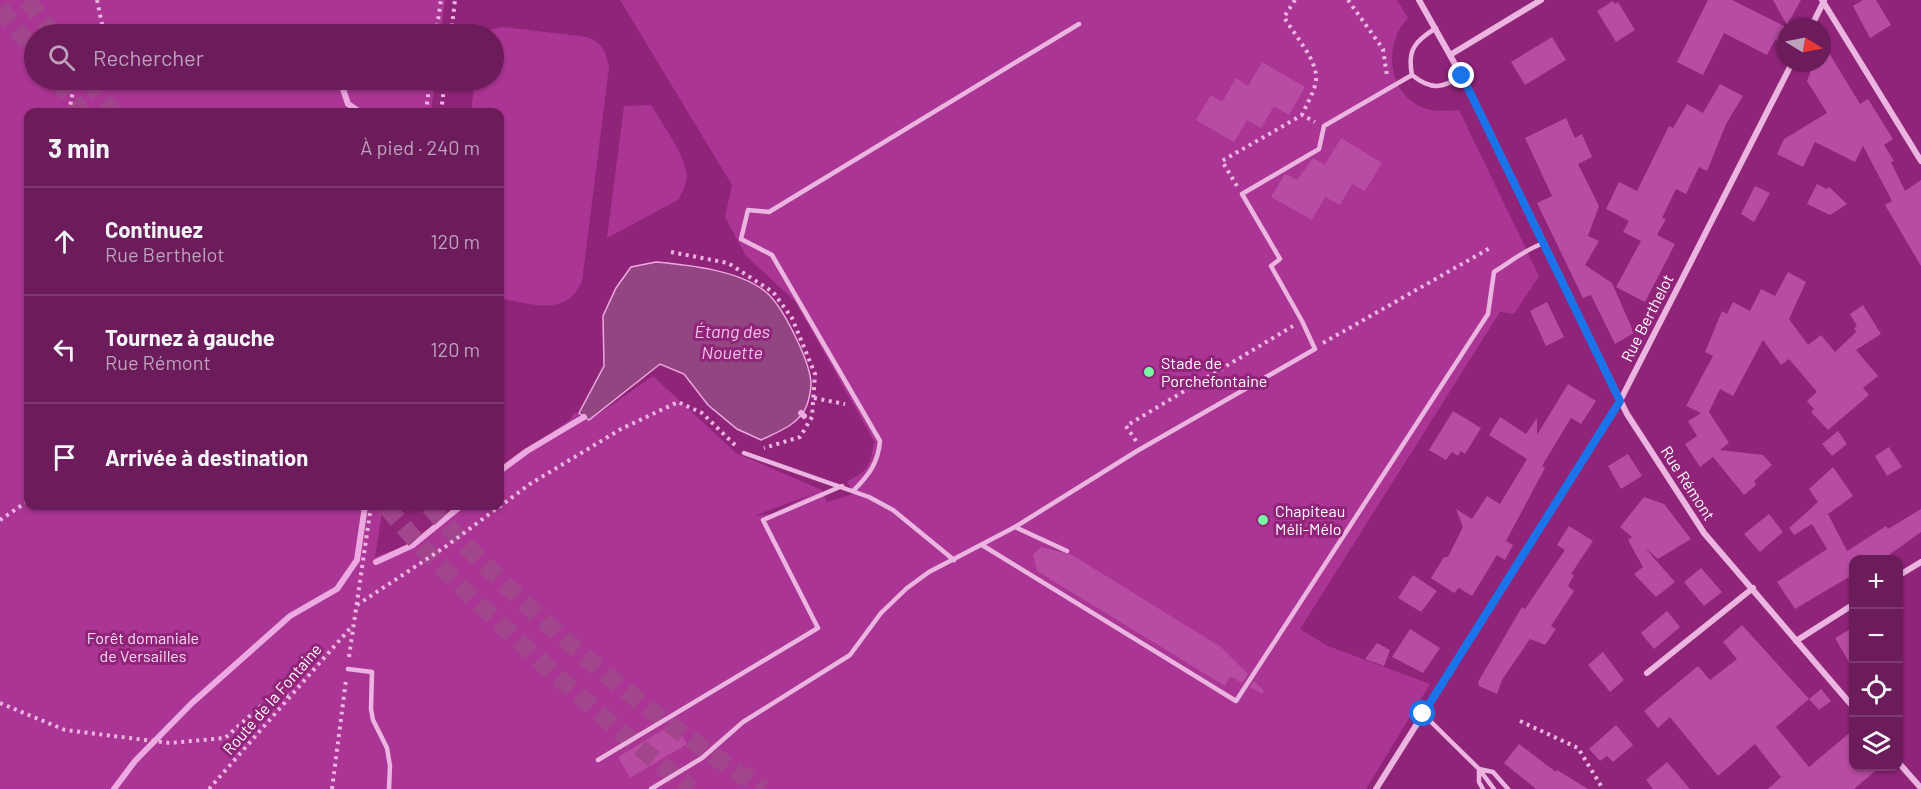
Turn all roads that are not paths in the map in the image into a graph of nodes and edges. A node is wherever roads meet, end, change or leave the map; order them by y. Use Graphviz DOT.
graph roads {
  1 [pos="1419,0"];
  2 [pos="1541,0"];
  3 [pos="1823,1"];
  4 [pos="1815,18"];
  5 [pos="1079,24"];
  6 [pos="1436,28"];
  7 [pos="1450,55"];
  8 [pos="1787,72"];
  9 [pos="1412,75"];
  10 [pos="1462,76"];
  11 [pos="1921,161"];
  12 [pos="1544,243"];
  13 [pos="1620,401"];
  14 [pos="744,453"];
  15 [pos="842,486"];
  16 [pos="854,490"];
  17 [pos="1015,527"];
  18 [pos="982,545"];
  19 [pos="1066,551"];
  20 [pos="954,560"];
  21 [pos="1921,562"];
  22 [pos="1903,573"];
  23 [pos="1753,588"];
  24 [pos="1849,607"];
  25 [pos="1796,641"];
  26 [pos="348,669"];
  27 [pos="1647,673"];
  28 [pos="1849,702"];
  29 [pos="1423,714"];
  30 [pos="598,760"];
  31 [pos="1903,767"];
  32 [pos="1479,769"];
  33 [pos="1921,788"];
  34 [pos="389,789"];
  35 [pos="651,789"];
  36 [pos="1376,789"];
  37 [pos="1483,789"];
  38 [pos="1494,789"];
  39 [pos="1508,789"];
  1 -- 6 [label="street, Rue Rémont"];
  2 -- 7 [label="street"];
  3 -- 4 [label="street"];
  3 -- 11 [label="street"];
  5 -- 16 [label="lane"];
  6 -- 7 [label="street, Rue Rémont"];
  6 -- 9 [label="lane"];
  7 -- 10 [label="street, Rue Rémont"];
  8 -- 13 [label="street, Rue Berthelot"];
  9 -- 10 [label="lane"];
  9 -- 17 [label="lane"];
  10 -- 12 [label="street, Rue Rémont"];
  12 -- 13 [label="street, Rue Rémont"];
  12 -- 18 [label="lane"];
  13 -- 23 [label="street, Rue Rémont"];
  13 -- 29 [label="street, Rue Berthelot"];
  14 -- 15 [label="lane"];
  15 -- 16 [label="lane"];
  15 -- 30 [label="lane"];
  16 -- 20 [label="lane"];
  17 -- 18 [label="lane"];
  17 -- 19 [label="lane"];
  18 -- 20 [label="lane"];
  20 -- 35 [label="lane"];
  21 -- 22 [label="street"];
  23 -- 25 [label="street, Rue Rémont"];
  23 -- 27 [label="street"];
  24 -- 25 [label="street"];
  25 -- 28 [label="street, Rue Rémont"];
  26 -- 34 [label="lane"];
  29 -- 32 [label="lane"];
  29 -- 36 [label="street, Rue Berthelot"];
  31 -- 33 [label="street"];
  32 -- 37 [label="lane"];
  32 -- 38 [label="lane"];
  32 -- 39 [label="lane"];
}
